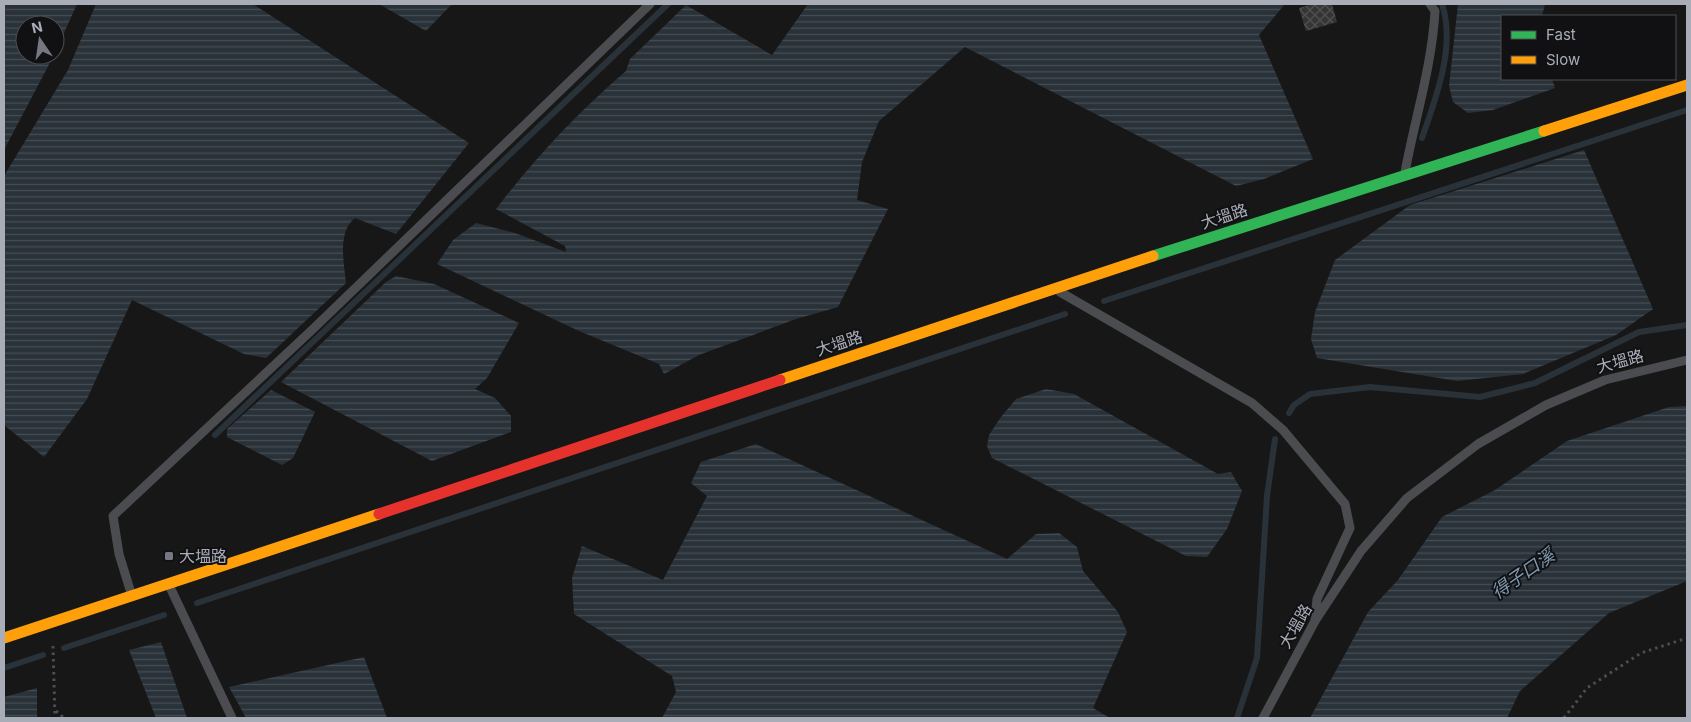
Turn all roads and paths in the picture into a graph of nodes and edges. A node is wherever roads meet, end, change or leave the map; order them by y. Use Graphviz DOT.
graph roads {
  1 [pos="650,4"];
  2 [pos="1430,4"];
  3 [pos="1687,85"];
  4 [pos="1404,174"];
  5 [pos="1055,289"];
  6 [pos="1687,360"];
  7 [pos="168,583"];
  8 [pos="131,595"];
  9 [pos="1315,621"];
  10 [pos="52,623"];
  11 [pos="4,638"];
  12 [pos="1687,638"];
  13 [pos="55,711"];
  14 [pos="55,718"];
  15 [pos="64,718"];
  16 [pos="232,718"];
  17 [pos="1263,718"];
  18 [pos="1564,718"];
  1 -- 8 [label="lane"];
  2 -- 4 [label="lane"];
  3 -- 4 [label="street, 大塭路"];
  4 -- 5 [label="street, 大塭路"];
  5 -- 7 [label="street, 大塭路"];
  5 -- 9 [label="lane"];
  6 -- 9 [label="lane, 大塭路"];
  7 -- 8 [label="street, 大塭路"];
  7 -- 16 [label="lane"];
  8 -- 10 [label="street, 大塭路"];
  9 -- 17 [label="lane, 大塭路"];
  10 -- 11 [label="street, 大塭路"];
  10 -- 13 [label="path"];
  12 -- 18 [label="path"];
  13 -- 14 [label="path"];
  13 -- 15 [label="path"];
}
